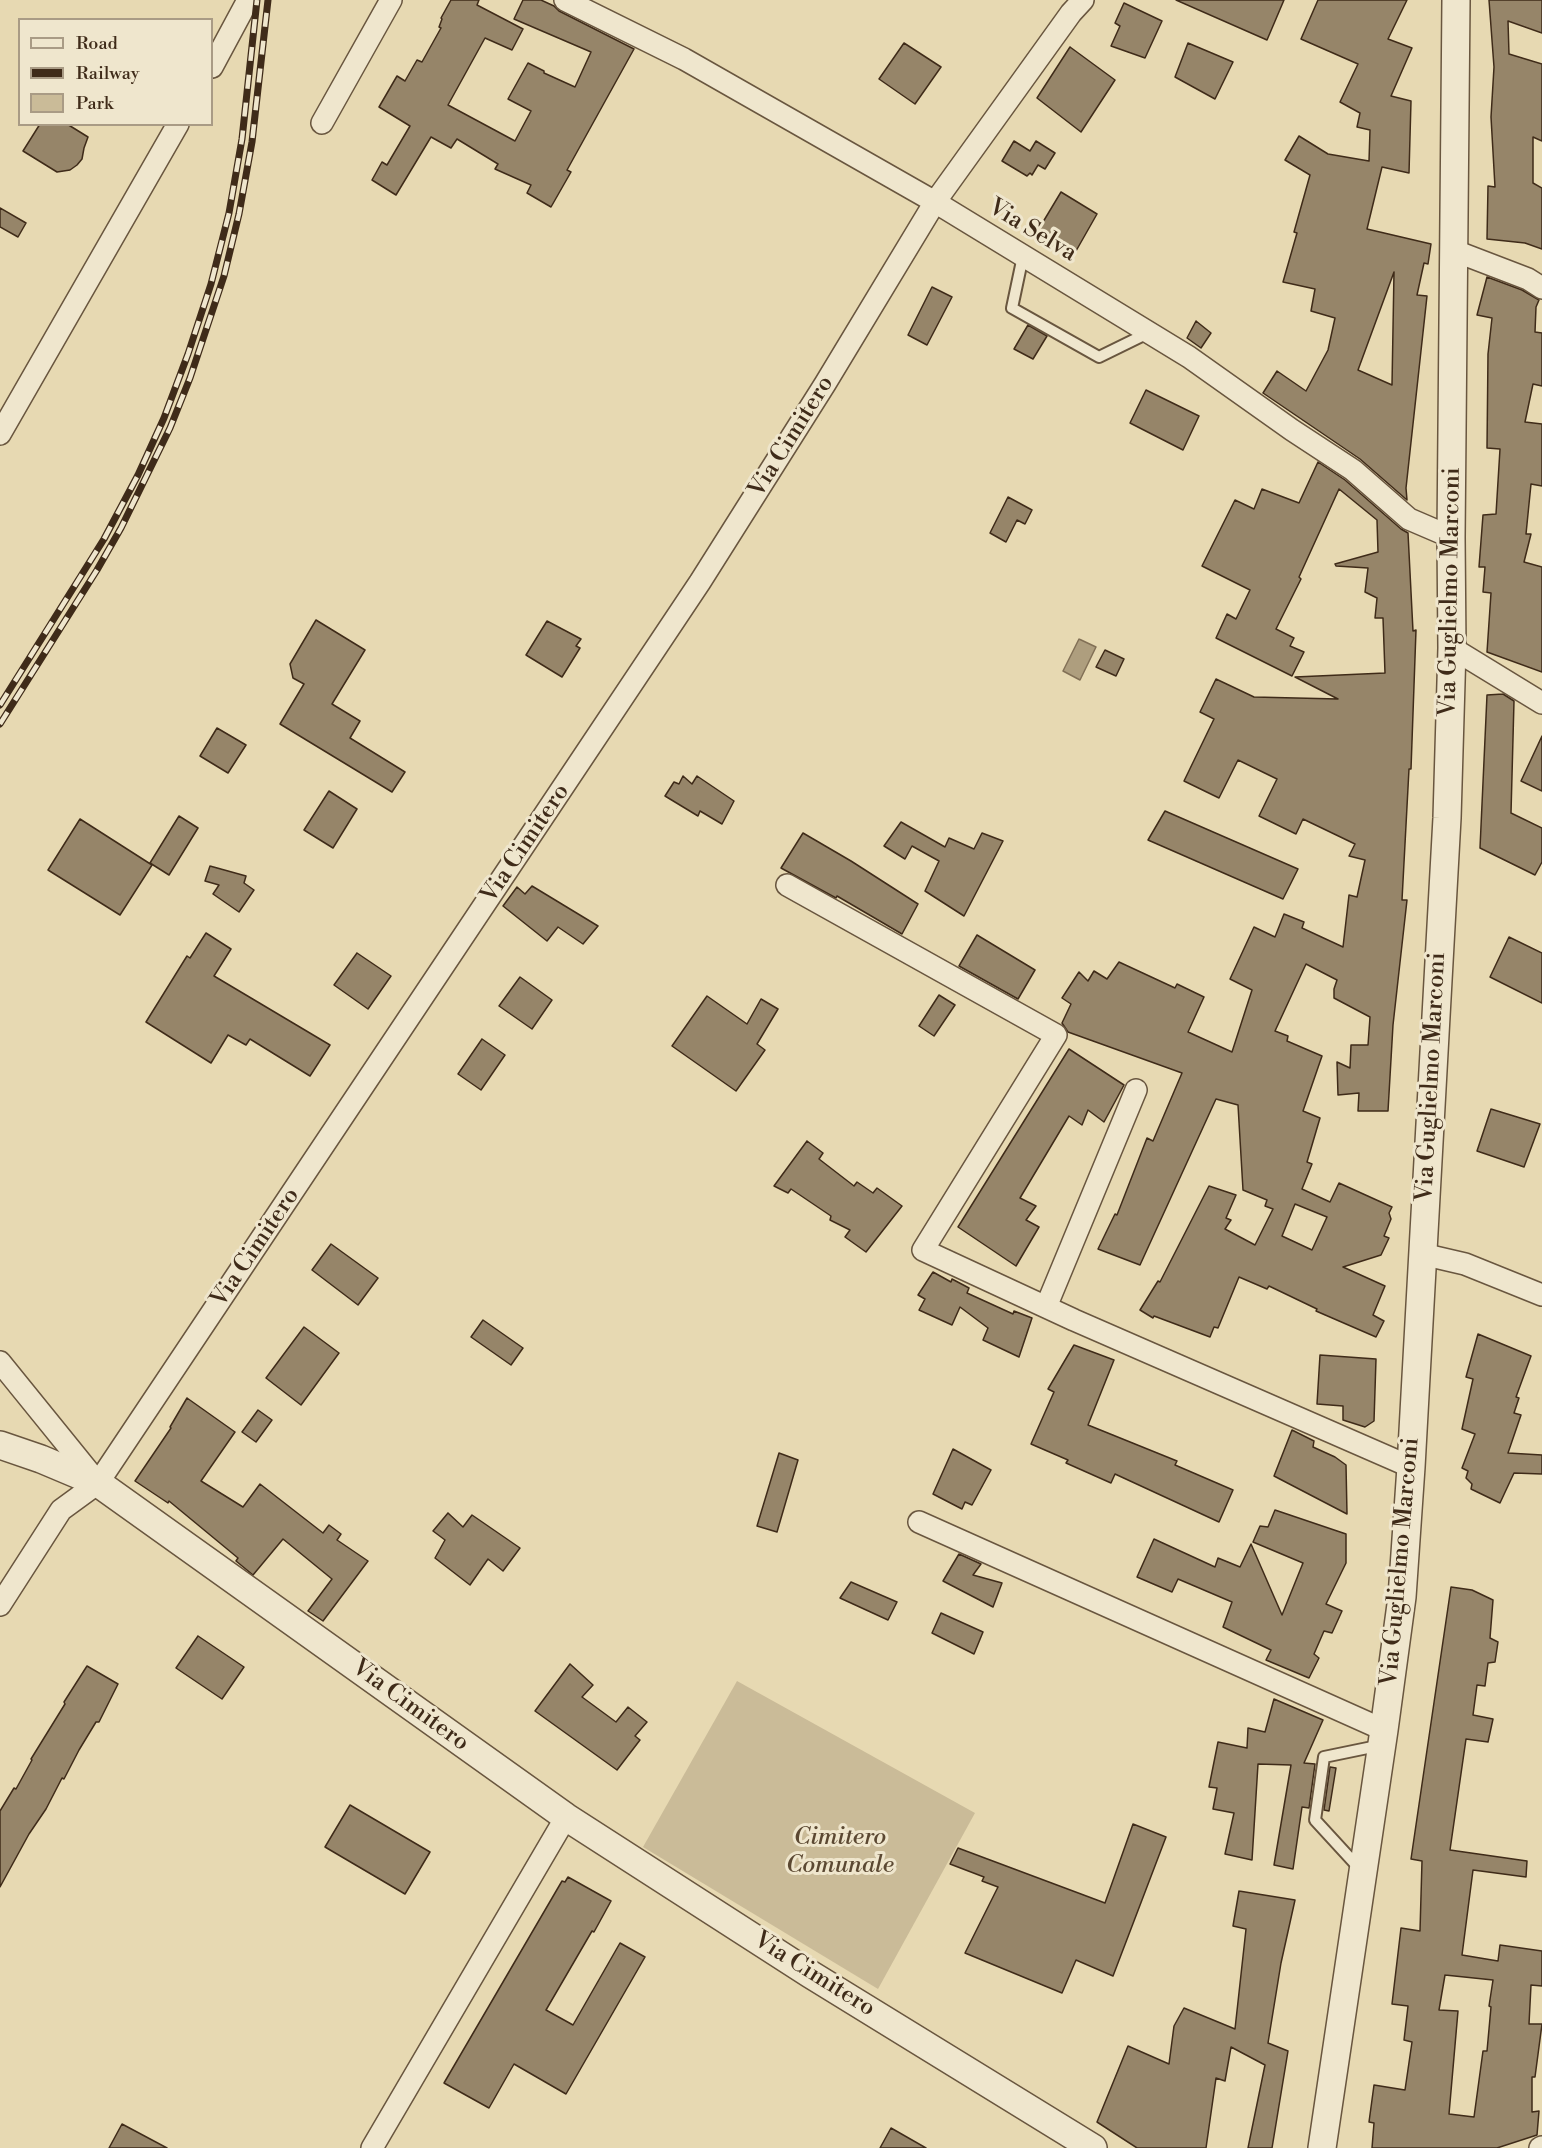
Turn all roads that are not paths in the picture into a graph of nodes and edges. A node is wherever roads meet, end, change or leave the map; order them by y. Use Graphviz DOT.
graph roads {
  1 [pos="248,0"];
  2 [pos="391,0"];
  3 [pos="565,0"];
  4 [pos="1456,0"];
  5 [pos="1077,6"];
  6 [pos="213,65"];
  7 [pos="322,123"];
  8 [pos="177,126"];
  9 [pos="935,202"];
  10 [pos="1455,250"];
  11 [pos="1023,256"];
  12 [pos="1542,288"];
  13 [pos="1148,333"];
  14 [pos="0,434"];
  15 [pos="1451,537"];
  16 [pos="1452,648"];
  17 [pos="1542,703"];
  18 [pos="787,885"];
  19 [pos="1136,1090"];
  20 [pos="1422,1254"];
  21 [pos="1542,1295"];
  22 [pos="1046,1307"];
  23 [pos="0,1362"];
  24 [pos="0,1445"];
  25 [pos="1411,1467"];
  26 [pos="98,1483"];
  27 [pos="919,1522"];
  28 [pos="0,1605"];
  29 [pos="1383,1738"];
  30 [pos="566,1817"];
  31 [pos="1363,1872"];
  32 [pos="372,2148"];
  33 [pos="1093,2148"];
  34 [pos="1322,2148"];
  1 -- 6 [label="street"];
  2 -- 7 [label="street"];
  3 -- 9 [label="street, Via Selva"];
  4 -- 10 [label="street, Via Guglielmo Marconi"];
  5 -- 9 [label="street, Via Cimitero"];
  8 -- 14 [label="street"];
  9 -- 11 [label="street, Via Selva"];
  9 -- 26 [label="street, Via Cimitero"];
  10 -- 12 [label="street"];
  10 -- 15 [label="street, Via Guglielmo Marconi"];
  11 -- 13 [label="street, Via Selva"];
  11 -- 13 [label="lane"];
  13 -- 15 [label="street, Via Selva"];
  15 -- 16 [label="street, Via Guglielmo Marconi"];
  16 -- 17 [label="street"];
  16 -- 20 [label="street, Via Guglielmo Marconi"];
  18 -- 22 [label="street"];
  19 -- 22 [label="street"];
  20 -- 21 [label="street"];
  20 -- 25 [label="street, Via Guglielmo Marconi"];
  22 -- 25 [label="street"];
  23 -- 26 [label="street"];
  24 -- 26 [label="street"];
  25 -- 29 [label="street, Via Guglielmo Marconi"];
  26 -- 28 [label="street"];
  26 -- 30 [label="street, Via Cimitero"];
  27 -- 29 [label="street"];
  29 -- 31 [label="street, Via Guglielmo Marconi"];
  29 -- 31 [label="lane"];
  30 -- 32 [label="street"];
  30 -- 33 [label="street, Via Cimitero"];
  31 -- 34 [label="street, Via Guglielmo Marconi"];
}
